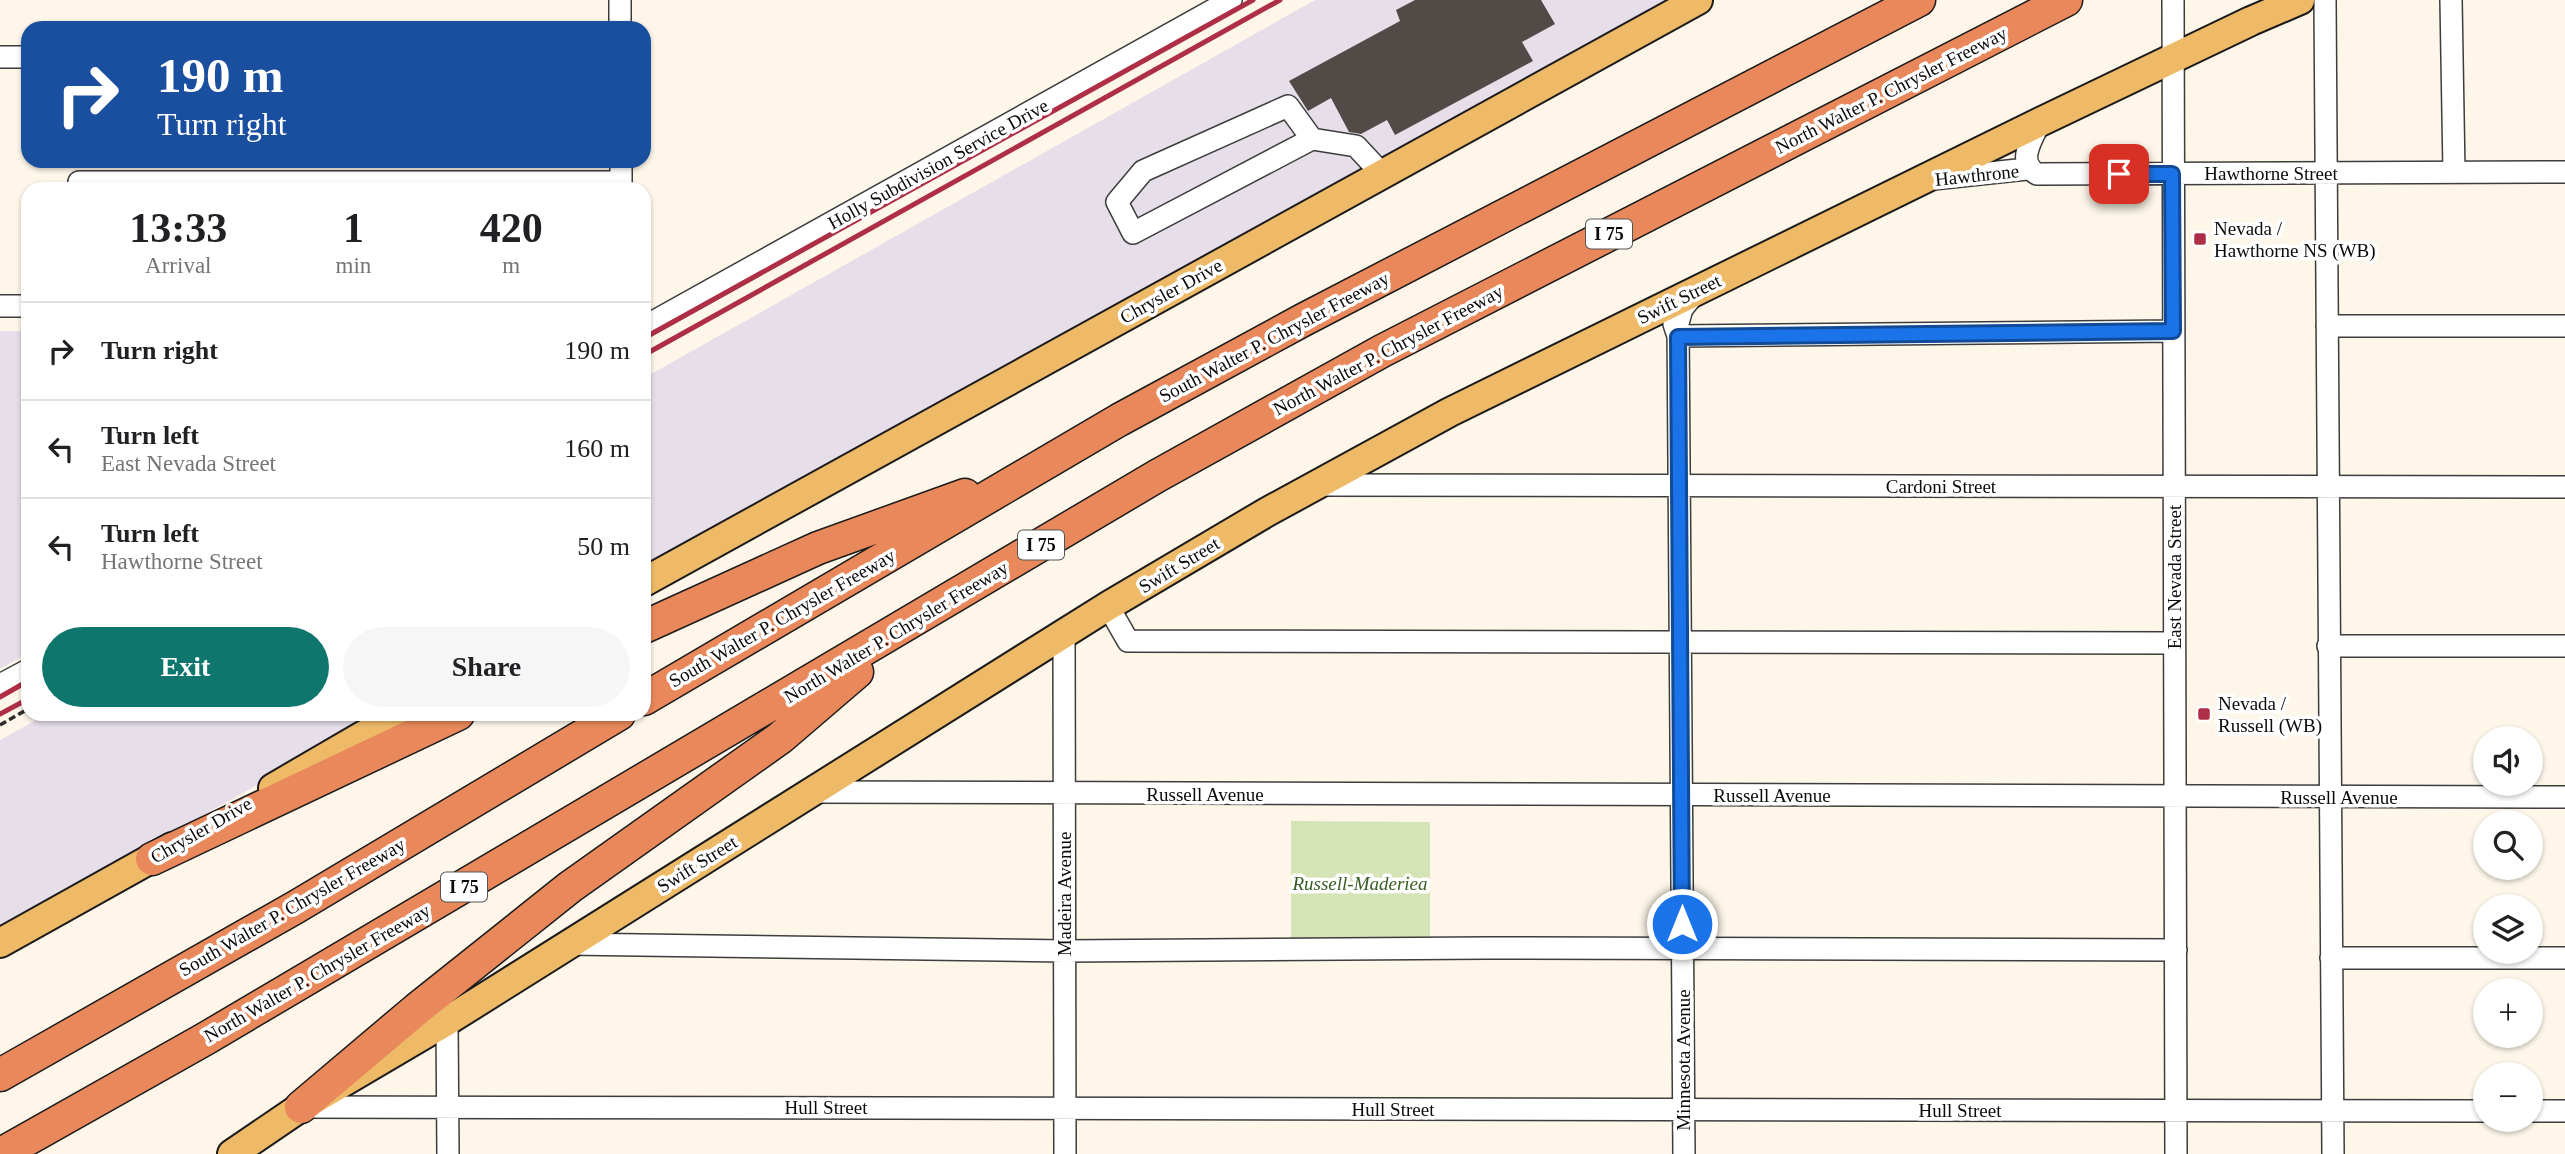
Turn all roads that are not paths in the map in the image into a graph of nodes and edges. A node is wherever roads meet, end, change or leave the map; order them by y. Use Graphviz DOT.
graph roads {
  1 [pos="620,0"];
  2 [pos="1231,0"];
  3 [pos="1698,0"];
  4 [pos="1919,0"];
  5 [pos="2066,0"];
  6 [pos="2300,0"];
  7 [pos="2325,0"];
  8 [pos="2451,0"];
  9 [pos="2173,5"];
  10 [pos="620,21"];
  11 [pos="0,57"];
  12 [pos="21,57"];
  13 [pos="2172,59"];
  14 [pos="2040,122"];
  15 [pos="1312,139"];
  16 [pos="2031,170"];
  17 [pos="2454,172"];
  18 [pos="2565,172"];
  19 [pos="2172,174"];
  20 [pos="2328,174"];
  21 [pos="1383,175"];
  22 [pos="621,177"];
  23 [pos="1922,180"];
  24 [pos="79,182"];
  25 [pos="1700,288"];
  26 [pos="1667,305"];
  27 [pos="0,306"];
  28 [pos="21,306"];
  29 [pos="651,323"];
  30 [pos="2328,326"];
  31 [pos="2565,326"];
  32 [pos="2173,331"];
  33 [pos="1678,337"];
  34 [pos="1035,470"];
  35 [pos="1318,485"];
  36 [pos="1679,485"];
  37 [pos="2173,487"];
  38 [pos="2327,487"];
  39 [pos="2565,487"];
  40 [pos="651,578"];
  41 [pos="1108,607"];
  42 [pos="925,615"];
  43 [pos="651,624"];
  44 [pos="1064,634"];
  45 [pos="1680,642"];
  46 [pos="2174,643"];
  47 [pos="2328,646"];
  48 [pos="2565,646"];
  49 [pos="21,674"];
  50 [pos="0,685"];
  51 [pos="651,695"];
  52 [pos="388,721"];
  53 [pos="443,721"];
  54 [pos="607,721"];
  55 [pos="811,792"];
  56 [pos="1064,793"];
  57 [pos="1682,794"];
  58 [pos="2175,796"];
  59 [pos="2329,797"];
  60 [pos="2565,797"];
  61 [pos="152,859"];
  62 [pos="0,943"];
  63 [pos="569,944"];
  64 [pos="1682,949"];
  65 [pos="2176,950"];
  66 [pos="1064,951"];
  67 [pos="2331,958"];
  68 [pos="2565,958"];
  69 [pos="447,1021"];
  70 [pos="0,1075"];
  71 [pos="301,1107"];
  72 [pos="447,1107"];
  73 [pos="1064,1108"];
  74 [pos="1684,1110"];
  75 [pos="2176,1111"];
  76 [pos="2333,1111"];
  77 [pos="2473,1111"];
  78 [pos="2543,1111"];
  79 [pos="2565,1111"];
  80 [pos="1,1154"];
  81 [pos="232,1154"];
  82 [pos="447,1154"];
  83 [pos="1065,1154"];
  84 [pos="1684,1154"];
  85 [pos="2176,1154"];
  86 [pos="2333,1154"];
  1 -- 10 [label="street"];
  2 -- 29 [label="street, Holly Subdivision Service Drive"];
  3 -- 21 [label="main road, Chrysler Drive"];
  4 -- 34 [label="highway, South Walter P. Chrysler Freeway"];
  5 -- 42 [label="highway, North Walter P. Chrysler Freeway / I 75"];
  6 -- 13 [label="main road"];
  7 -- 20 [label="street"];
  8 -- 17 [label="street"];
  9 -- 13 [label="street, East Nevada Street"];
  11 -- 12 [label="street"];
  13 -- 14 [label="main road, Swift Street"];
  13 -- 19 [label="street, East Nevada Street"];
  14 -- 16 [label="street"];
  14 -- 23 [label="main road, Swift Street"];
  15 -- 15 [label="street"];
  15 -- 21 [label="street"];
  16 -- 19 [label="street, Hawthorne Street"];
  16 -- 23 [label="street, Hawthrone"];
  17 -- 18 [label="street, Hawthorne Street"];
  17 -- 20 [label="street, Hawthorne Street"];
  19 -- 20 [label="street, Hawthorne Street"];
  19 -- 32 [label="street, East Nevada Street"];
  20 -- 30 [label="street"];
  21 -- 40 [label="main road, Chrysler Drive"];
  22 -- 24 [label="street"];
  23 -- 25 [label="main road, Swift Street"];
  25 -- 26 [label="main road, Swift Street"];
  25 -- 33 [label="street, Minnesota Avenue"];
  26 -- 33 [label="street, Minnesota Avenue"];
  26 -- 35 [label="main road, Swift Street"];
  27 -- 28 [label="street"];
  30 -- 31 [label="street"];
  30 -- 38 [label="street"];
  32 -- 33 [label="street"];
  32 -- 37 [label="street, East Nevada Street"];
  33 -- 36 [label="street, Minnesota Avenue"];
  34 -- 43 [label="highway"];
  34 -- 51 [label="highway, South Walter P. Chrysler Freeway"];
  35 -- 36 [label="street, Cardoni Street"];
  35 -- 41 [label="main road, Swift Street"];
  36 -- 37 [label="street, Cardoni Street"];
  36 -- 45 [label="street, Minnesota Avenue"];
  37 -- 38 [label="street, Cardoni Street"];
  37 -- 46 [label="street, East Nevada Street"];
  38 -- 39 [label="street, Cardoni Street"];
  38 -- 47 [label="street"];
  41 -- 44 [label="main road, Swift Street"];
  41 -- 45 [label="street"];
  42 -- 71 [label="highway"];
  42 -- 80 [label="highway, North Walter P. Chrysler Freeway / I 75"];
  44 -- 55 [label="main road, Swift Street"];
  44 -- 56 [label="street, Madeira Avenue"];
  45 -- 46 [label="street"];
  45 -- 57 [label="street, Minnesota Avenue"];
  46 -- 58 [label="street, East Nevada Street"];
  47 -- 48 [label="street"];
  47 -- 59 [label="street"];
  49 -- 50 [label="street"];
  52 -- 61 [label="main road, Chrysler Drive"];
  53 -- 61 [label="highway"];
  54 -- 70 [label="highway, South Walter P. Chrysler Freeway"];
  55 -- 56 [label="street, Russell Avenue"];
  55 -- 63 [label="main road, Swift Street"];
  56 -- 57 [label="street, Russell Avenue"];
  56 -- 66 [label="street, Madeira Avenue"];
  57 -- 58 [label="street, Russell Avenue"];
  57 -- 64 [label="street, Minnesota Avenue"];
  58 -- 59 [label="street, Russell Avenue"];
  58 -- 65 [label="street, East Nevada Street"];
  59 -- 60 [label="street, Russell Avenue"];
  59 -- 67 [label="street"];
  61 -- 62 [label="main road, Chrysler Drive"];
  63 -- 66 [label="street"];
  63 -- 69 [label="main road, Swift Street"];
  64 -- 65 [label="street"];
  64 -- 66 [label="street"];
  64 -- 74 [label="street, Minnesota Avenue"];
  65 -- 75 [label="street, East Nevada Street"];
  66 -- 73 [label="street, Madeira Avenue"];
  67 -- 68 [label="street"];
  67 -- 76 [label="street"];
  69 -- 71 [label="main road, Swift Street"];
  69 -- 72 [label="street"];
  71 -- 72 [label="street, Hull Street"];
  71 -- 81 [label="main road, Swift Street"];
  72 -- 73 [label="street, Hull Street"];
  72 -- 82 [label="street"];
  73 -- 74 [label="street, Hull Street"];
  73 -- 83 [label="street, Madeira Avenue"];
  74 -- 75 [label="street, Hull Street"];
  74 -- 84 [label="street, Minnesota Avenue"];
  75 -- 76 [label="street, Hull Street"];
  75 -- 85 [label="street, East Nevada Street"];
  76 -- 77 [label="street, Hull Street"];
  76 -- 86 [label="street"];
  78 -- 79 [label="street"];
}
